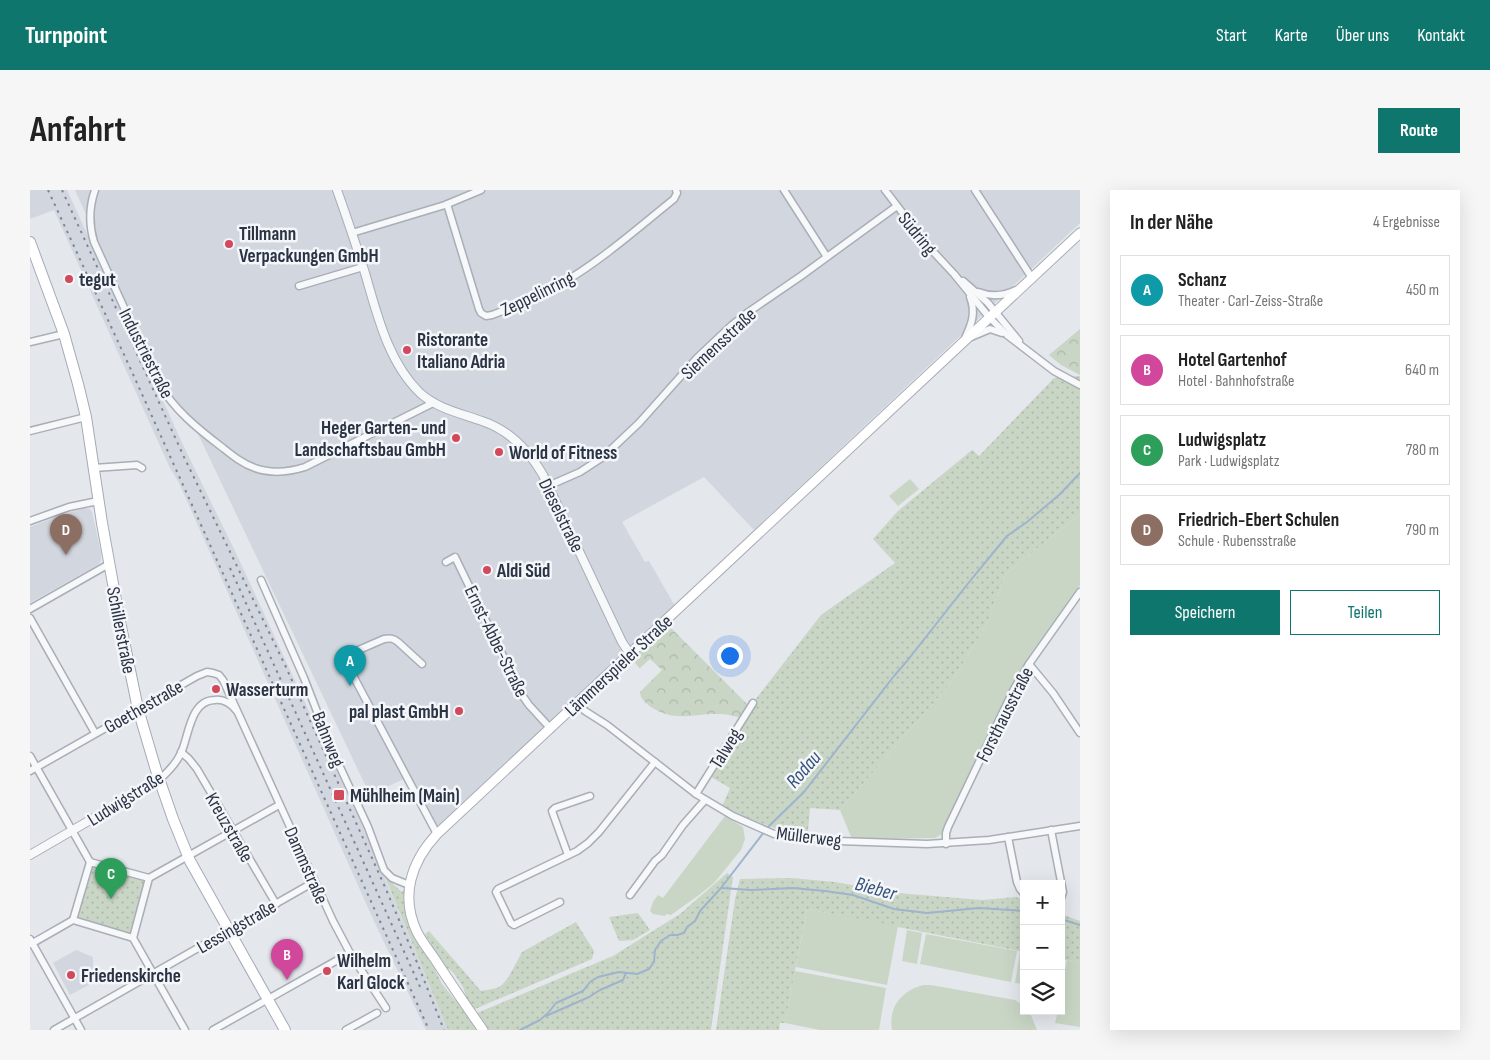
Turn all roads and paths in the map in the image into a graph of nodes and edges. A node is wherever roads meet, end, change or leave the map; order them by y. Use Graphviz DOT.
graph roads {
  1 [pos="95,190"];
  2 [pos="337,190"];
  3 [pos="481,190"];
  4 [pos="676,190"];
  5 [pos="784,190"];
  6 [pos="885,190"];
  7 [pos="975,190"];
  8 [pos="447,204"];
  9 [pos="897,206"];
  10 [pos="352,233"];
  11 [pos="1080,233"];
  12 [pos="30,242"];
  13 [pos="828,257"];
  14 [pos="33,261"];
  15 [pos="363,267"];
  16 [pos="1032,278"];
  17 [pos="299,286"];
  18 [pos="1022,287"];
  19 [pos="971,292"];
  20 [pos="992,315"];
  21 [pos="64,334"];
  22 [pos="1007,335"];
  23 [pos="964,341"];
  24 [pos="30,342"];
  25 [pos="1026,349"];
  26 [pos="1080,385"];
  27 [pos="433,402"];
  28 [pos="86,417"];
  29 [pos="30,431"];
  30 [pos="94,468"];
  31 [pos="142,468"];
  32 [pos="548,486"];
  33 [pos="98,501"];
  34 [pos="30,521"];
  35 [pos="446,562"];
  36 [pos="109,564"];
  37 [pos="261,580"];
  38 [pos="1079,597"];
  39 [pos="30,609"];
  40 [pos="30,618"];
  41 [pos="630,654"];
  42 [pos="422,664"];
  43 [pos="1029,664"];
  44 [pos="577,703"];
  45 [pos="753,703"];
  46 [pos="138,709"];
  47 [pos="240,715"];
  48 [pos="550,729"];
  49 [pos="96,733"];
  50 [pos="1080,733"];
  51 [pos="182,752"];
  52 [pos="30,756"];
  53 [pos="655,762"];
  54 [pos="33,769"];
  55 [pos="159,780"];
  56 [pos="696,794"];
  57 [pos="590,796"];
  58 [pos="705,800"];
  59 [pos="279,805"];
  60 [pos="1080,826"];
  61 [pos="1051,830"];
  62 [pos="72,831"];
  63 [pos="233,831"];
  64 [pos="436,834"];
  65 [pos="1008,837"];
  66 [pos="946,844"];
  67 [pos="30,855"];
  68 [pos="568,855"];
  69 [pos="188,856"];
  70 [pos="90,862"];
  71 [pos="149,878"];
  72 [pos="1061,880"];
  73 [pos="314,882"];
  74 [pos="409,885"];
  75 [pos="1020,889"];
  76 [pos="630,895"];
  77 [pos="560,902"];
  78 [pos="276,904"];
  79 [pos="73,920"];
  80 [pos="229,931"];
  81 [pos="133,938"];
  82 [pos="31,942"];
  83 [pos="350,953"];
  84 [pos="153,974"];
  85 [pos="268,999"];
  86 [pos="386,1008"];
  87 [pos="378,1012"];
  88 [pos="74,1018"];
  89 [pos="54,1030"];
  90 [pos="81,1030"];
  91 [pos="185,1030"];
  92 [pos="213,1030"];
  93 [pos="285,1030"];
  94 [pos="346,1030"];
  95 [pos="483,1030"];
  1 -- 27 [label="street, Industriestraße"];
  2 -- 10 [label="street, Dieselstraße"];
  3 -- 8 [label="street"];
  4 -- 8 [label="street, Zeppelinring"];
  5 -- 13 [label="street"];
  6 -- 9 [label="street, Südring"];
  7 -- 16 [label="street"];
  8 -- 10 [label="street"];
  9 -- 13 [label="street, Siemensstraße"];
  9 -- 19 [label="street, Südring"];
  10 -- 15 [label="street, Dieselstraße"];
  11 -- 16 [label="main road, Lämmerspieler Straße"];
  12 -- 14 [label="main road, Schillerstraße"];
  13 -- 32 [label="street, Siemensstraße"];
  14 -- 21 [label="main road, Schillerstraße"];
  15 -- 17 [label="street"];
  15 -- 27 [label="street, Dieselstraße"];
  16 -- 18 [label="main road, Lämmerspieler Straße"];
  18 -- 19 [label="street, Lämmerspieler Straße"];
  18 -- 20 [label="main road, Lämmerspieler Straße"];
  19 -- 20 [label="street, Südring"];
  19 -- 23 [label="street, Lämmerspieler Straße"];
  20 -- 22 [label="street"];
  20 -- 23 [label="main road, Lämmerspieler Straße"];
  20 -- 25 [label="street"];
  21 -- 24 [label="street"];
  21 -- 28 [label="main road, Schillerstraße"];
  22 -- 23 [label="street, Lämmerspieler Straße"];
  22 -- 25 [label="street"];
  23 -- 41 [label="main road, Lämmerspieler Straße"];
  25 -- 26 [label="street"];
  27 -- 32 [label="street, Dieselstraße"];
  28 -- 29 [label="street"];
  28 -- 30 [label="main road, Schillerstraße"];
  30 -- 31 [label="street"];
  30 -- 33 [label="main road, Schillerstraße"];
  32 -- 41 [label="street, Dieselstraße"];
  33 -- 34 [label="street"];
  33 -- 36 [label="main road, Schillerstraße"];
  35 -- 48 [label="street, Ernst-Abbe-Straße"];
  36 -- 39 [label="street"];
  36 -- 46 [label="main road, Schillerstraße"];
  37 -- 74 [label="street, Bahnweg"];
  38 -- 43 [label="street, Forsthausstraße"];
  40 -- 49 [label="street"];
  41 -- 44 [label="main road, Lämmerspieler Straße"];
  42 -- 64 [label="street"];
  43 -- 50 [label="street"];
  43 -- 66 [label="street, Forsthausstraße"];
  44 -- 48 [label="main road, Lämmerspieler Straße"];
  44 -- 53 [label="street, Müllerweg"];
  45 -- 56 [label="street, Talweg"];
  46 -- 47 [label="street, Goethestraße"];
  46 -- 49 [label="street, Goethestraße"];
  46 -- 55 [label="main road, Schillerstraße"];
  47 -- 51 [label="street, Ludwigstraße"];
  47 -- 59 [label="street, Dammstraße"];
  48 -- 64 [label="main road, Lämmerspieler Straße"];
  49 -- 54 [label="street, Goethestraße"];
  51 -- 55 [label="street, Ludwigstraße"];
  51 -- 63 [label="street, Kreuzstraße"];
  52 -- 54 [label="street"];
  53 -- 56 [label="street, Müllerweg"];
  53 -- 68 [label="street"];
  54 -- 62 [label="street"];
  55 -- 62 [label="street, Ludwigstraße"];
  55 -- 69 [label="main road, Schillerstraße"];
  56 -- 58 [label="street, Müllerweg"];
  57 -- 68 [label="street"];
  58 -- 66 [label="street, Müllerweg"];
  58 -- 76 [label="street"];
  59 -- 63 [label="street"];
  59 -- 73 [label="street, Dammstraße"];
  60 -- 61 [label="street, Müllerweg"];
  61 -- 65 [label="street, Müllerweg"];
  61 -- 72 [label="street"];
  62 -- 67 [label="street, Ludwigstraße"];
  62 -- 70 [label="street"];
  63 -- 69 [label="street"];
  63 -- 78 [label="street, Kreuzstraße"];
  64 -- 74 [label="main road, Lämmerspieler Straße"];
  65 -- 66 [label="street, Müllerweg"];
  65 -- 75 [label="street"];
  68 -- 77 [label="street"];
  69 -- 71 [label="street"];
  69 -- 80 [label="main road, Schillerstraße"];
  70 -- 71 [label="street"];
  70 -- 79 [label="street"];
  71 -- 81 [label="street"];
  73 -- 78 [label="street, Lessingstraße"];
  73 -- 83 [label="street, Dammstraße"];
  74 -- 95 [label="main road, Lämmerspieler Straße"];
  78 -- 80 [label="street, Lessingstraße"];
  79 -- 81 [label="street"];
  79 -- 82 [label="street"];
  80 -- 84 [label="street, Lessingstraße"];
  80 -- 85 [label="main road, Schillerstraße"];
  81 -- 84 [label="street"];
  82 -- 88 [label="street"];
  83 -- 85 [label="street"];
  83 -- 86 [label="street, Dammstraße"];
  84 -- 88 [label="street, Lessingstraße"];
  84 -- 91 [label="street"];
  85 -- 92 [label="street"];
  85 -- 93 [label="main road, Schillerstraße"];
  87 -- 94 [label="street"];
  88 -- 89 [label="street, Lessingstraße"];
  88 -- 90 [label="street"];
}
